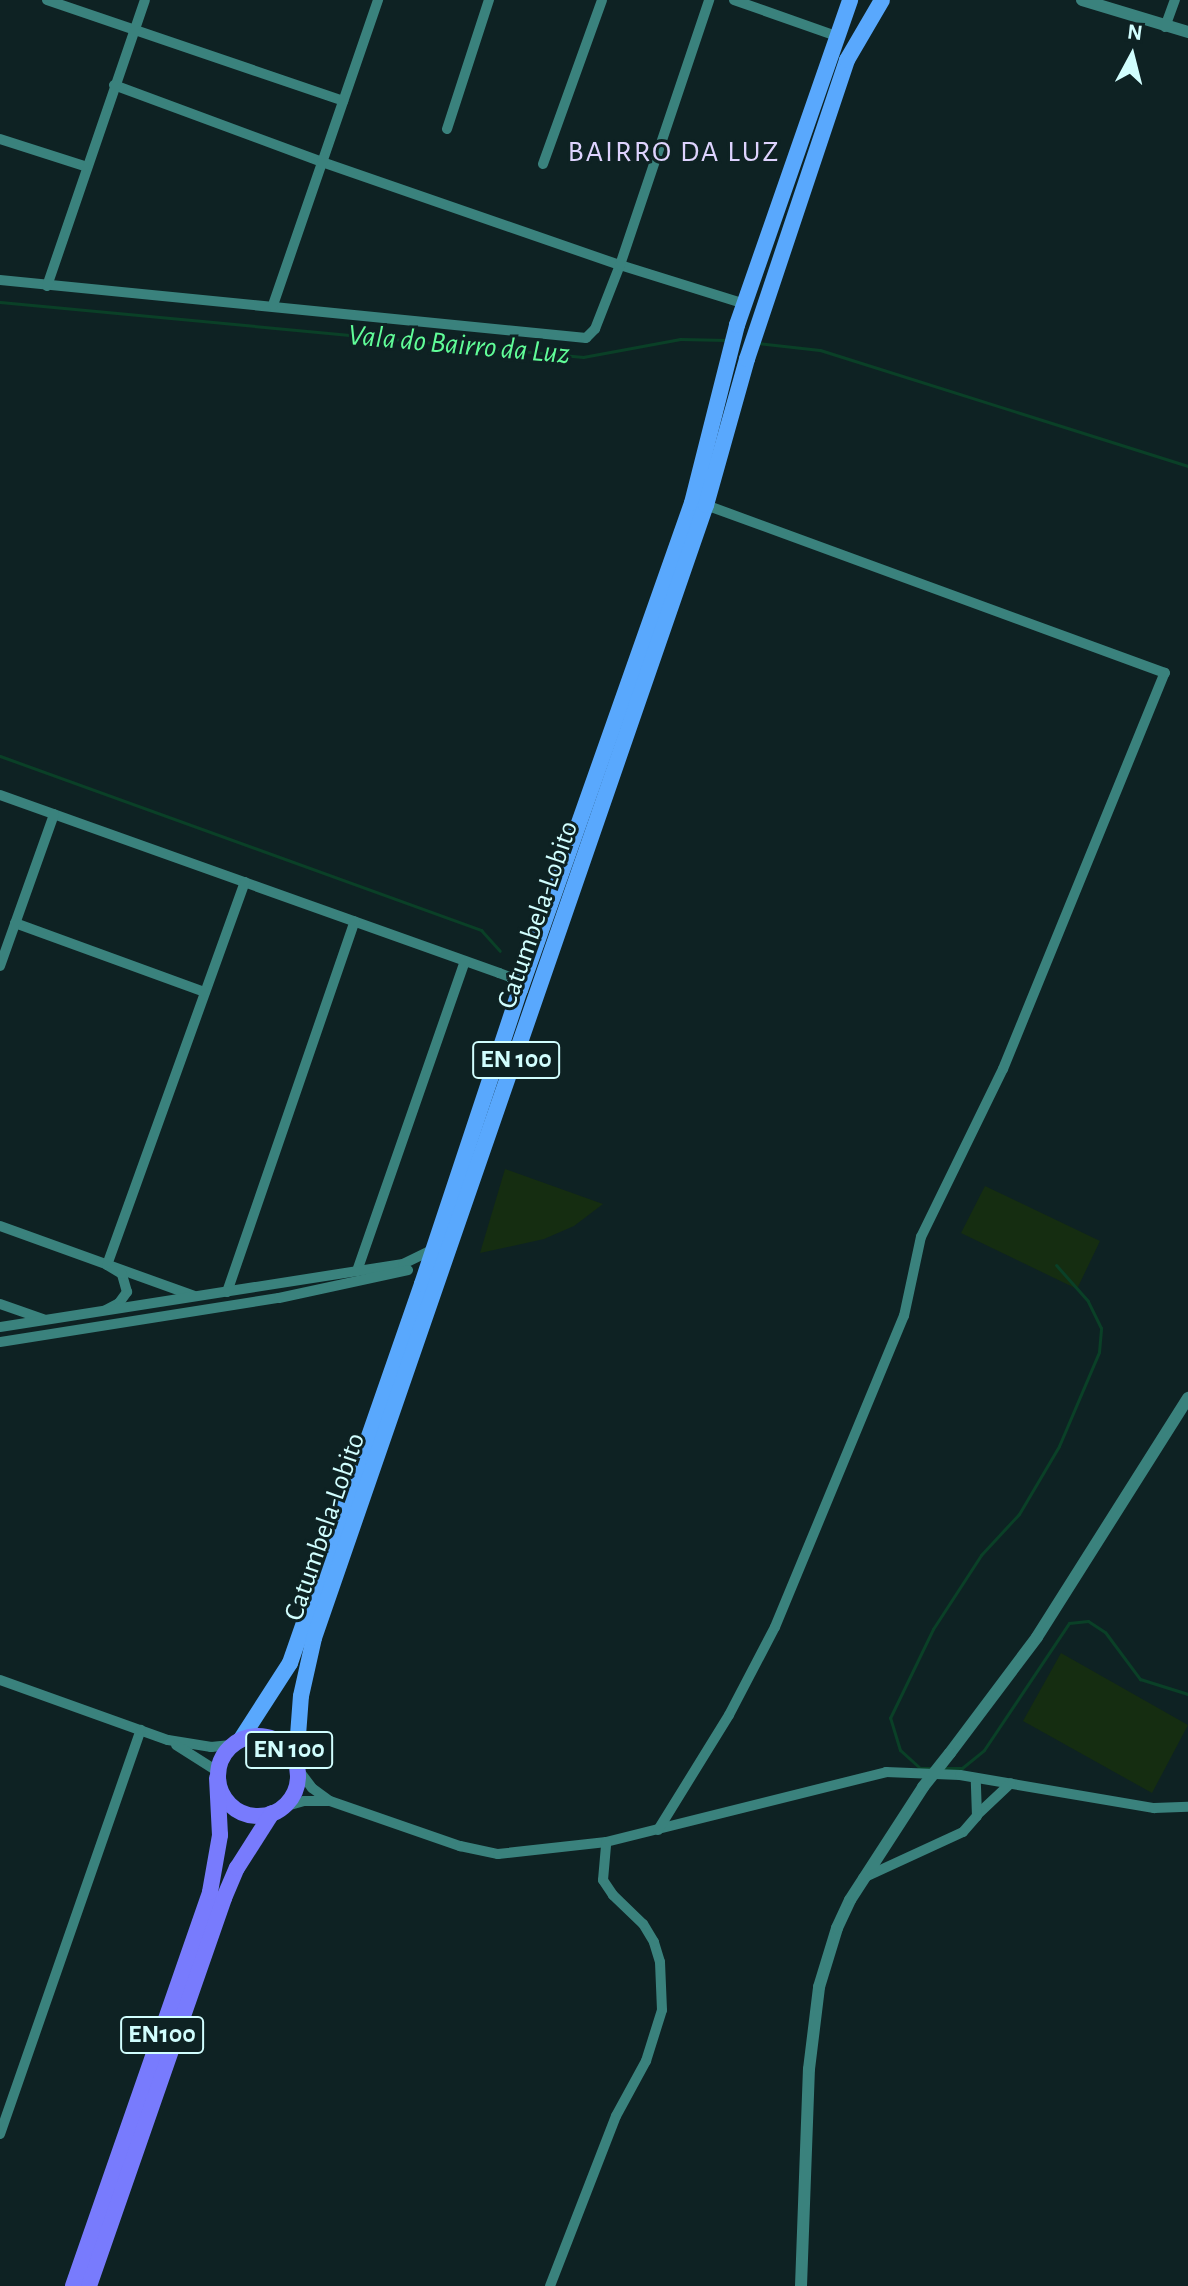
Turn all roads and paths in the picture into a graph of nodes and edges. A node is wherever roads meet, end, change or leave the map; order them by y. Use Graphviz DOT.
graph roads {
  1 [pos="47,0"];
  2 [pos="145,0"];
  3 [pos="378,0"];
  4 [pos="489,0"];
  5 [pos="602,0"];
  6 [pos="709,0"];
  7 [pos="734,0"];
  8 [pos="850,0"];
  9 [pos="882,0"];
  10 [pos="1082,0"];
  11 [pos="1175,0"];
  12 [pos="1165,27"];
  13 [pos="134,31"];
  14 [pos="1188,32"];
  15 [pos="836,36"];
  16 [pos="114,85"];
  17 [pos="343,101"];
  18 [pos="447,129"];
  19 [pos="0,139"];
  20 [pos="322,162"];
  21 [pos="543,164"];
  22 [pos="87,167"];
  23 [pos="620,265"];
  24 [pos="0,280"];
  25 [pos="47,286"];
  26 [pos="745,304"];
  27 [pos="273,305"];
  28 [pos="706,505"];
  29 [pos="0,795"];
  30 [pos="54,814"];
  31 [pos="245,882"];
  32 [pos="355,921"];
  33 [pos="15,923"];
  34 [pos="465,961"];
  35 [pos="0,966"];
  36 [pos="528,969"];
  37 [pos="499,973"];
  38 [pos="520,990"];
  39 [pos="205,992"];
  40 [pos="0,1226"];
  41 [pos="432,1250"];
  42 [pos="107,1265"];
  43 [pos="395,1265"];
  44 [pos="408,1270"];
  45 [pos="357,1271"];
  46 [pos="424,1281"];
  47 [pos="227,1292"];
  48 [pos="195,1296"];
  49 [pos="0,1304"];
  50 [pos="106,1310"];
  51 [pos="44,1320"];
  52 [pos="0,1327"];
  53 [pos="0,1342"];
  54 [pos="1188,1398"];
  55 [pos="0,1680"];
  56 [pos="141,1730"];
  57 [pos="168,1740"];
  58 [pos="236,1742"];
  59 [pos="296,1765"];
  60 [pos="217,1774"];
  61 [pos="976,1778"];
  62 [pos="1011,1783"];
  63 [pos="330,1801"];
  64 [pos="1188,1807"];
  65 [pos="277,1810"];
  66 [pos="977,1816"];
  67 [pos="658,1830"];
  68 [pos="606,1842"];
  69 [pos="861,1879"];
  70 [pos="0,2134"];
  71 [pos="73,2286"];
  72 [pos="89,2286"];
  73 [pos="550,2286"];
  74 [pos="801,2286"];
  1 -- 13 [label="street"];
  2 -- 13 [label="street"];
  3 -- 17 [label="street"];
  4 -- 18 [label="street"];
  5 -- 21 [label="street"];
  6 -- 23 [label="street"];
  7 -- 15 [label="street"];
  8 -- 15 [label="main road, Catumbela-Lobito"];
  9 -- 28 [label="main road, Catumbela-Lobito / EN 100"];
  10 -- 12 [label="street"];
  11 -- 12 [label="street"];
  12 -- 14 [label="street"];
  13 -- 16 [label="street"];
  13 -- 17 [label="street"];
  15 -- 26 [label="main road, Catumbela-Lobito"];
  16 -- 20 [label="street"];
  16 -- 22 [label="street"];
  17 -- 20 [label="street"];
  19 -- 22 [label="street"];
  20 -- 23 [label="street"];
  20 -- 27 [label="street"];
  22 -- 25 [label="street"];
  23 -- 26 [label="street"];
  23 -- 27 [label="street"];
  24 -- 25 [label="street"];
  25 -- 27 [label="street"];
  26 -- 36 [label="main road, Catumbela-Lobito / EN 100"];
  28 -- 59 [label="main road, Catumbela-Lobito / EN 100"];
  28 -- 67 [label="street"];
  29 -- 30 [label="street"];
  30 -- 31 [label="street"];
  30 -- 33 [label="street"];
  31 -- 32 [label="street"];
  31 -- 39 [label="street"];
  32 -- 34 [label="street"];
  32 -- 47 [label="street"];
  33 -- 35 [label="street"];
  33 -- 39 [label="street"];
  34 -- 37 [label="street"];
  34 -- 45 [label="street"];
  36 -- 37 [label="street"];
  36 -- 38 [label="main road, Catumbela-Lobito / EN 100"];
  37 -- 38 [label="street"];
  38 -- 41 [label="main road, Catumbela-Lobito / EN 100"];
  39 -- 42 [label="street"];
  40 -- 42 [label="street"];
  41 -- 43 [label="street"];
  41 -- 46 [label="main road, Catumbela-Lobito / EN 100"];
  42 -- 48 [label="street"];
  42 -- 50 [label="street"];
  43 -- 44 [label="street"];
  43 -- 45 [label="street"];
  44 -- 46 [label="street"];
  44 -- 53 [label="street"];
  45 -- 47 [label="street"];
  46 -- 58 [label="main road, Catumbela-Lobito / EN 100"];
  47 -- 48 [label="street"];
  48 -- 50 [label="street"];
  49 -- 51 [label="street"];
  50 -- 51 [label="street"];
  51 -- 52 [label="street"];
  54 -- 69 [label="street, bridge"];
  55 -- 56 [label="street"];
  56 -- 57 [label="street"];
  56 -- 70 [label="street"];
  57 -- 58 [label="street"];
  57 -- 60 [label="street"];
  58 -- 59 [label="highway, EN 100"];
  58 -- 60 [label="highway, EN 100"];
  59 -- 63 [label="street"];
  59 -- 65 [label="highway, EN 100"];
  60 -- 65 [label="highway, EN 100"];
  60 -- 71 [label="highway, EN100"];
  61 -- 62 [label="street"];
  61 -- 66 [label="street"];
  61 -- 67 [label="street"];
  62 -- 64 [label="street"];
  62 -- 66 [label="street"];
  63 -- 65 [label="street"];
  63 -- 68 [label="street"];
  65 -- 72 [label="highway, EN100"];
  66 -- 69 [label="street"];
  67 -- 68 [label="street"];
  68 -- 73 [label="street"];
  69 -- 74 [label="street"];
}
